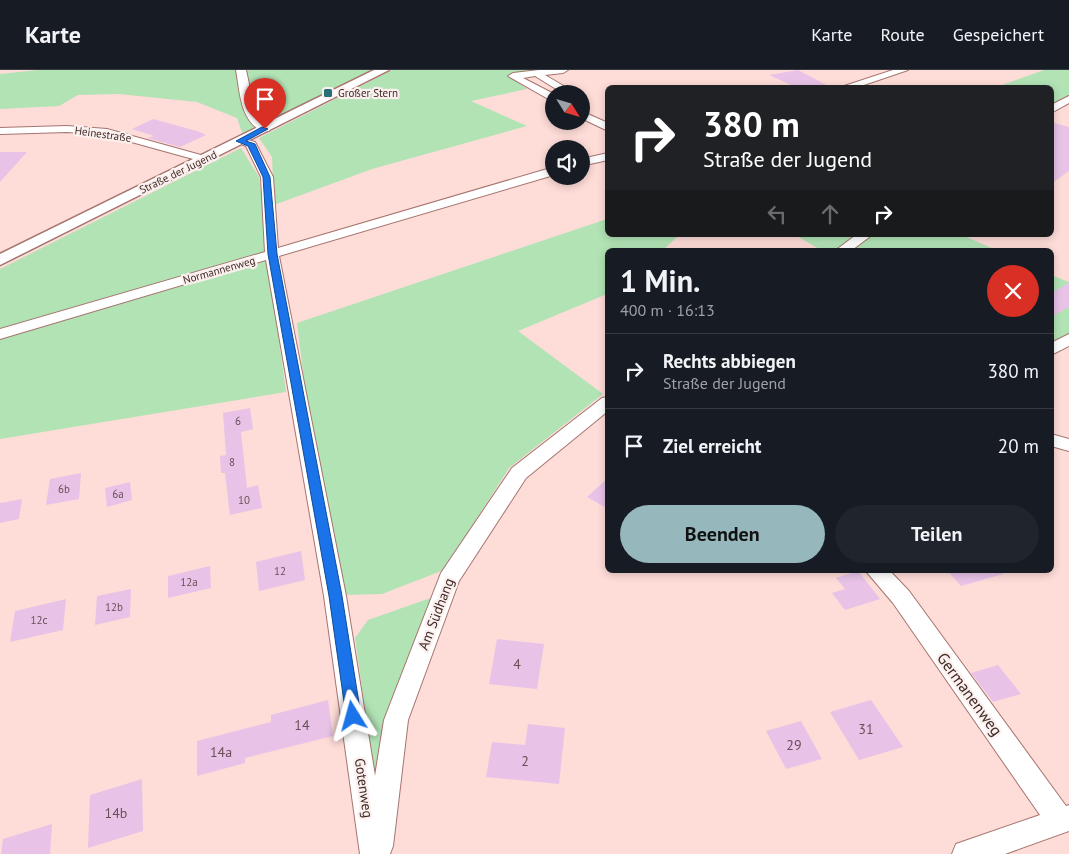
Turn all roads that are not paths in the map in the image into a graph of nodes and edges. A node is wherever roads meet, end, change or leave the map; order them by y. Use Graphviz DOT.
graph roads {
  1 [pos="240,70"];
  2 [pos="383,70"];
  3 [pos="563,70"];
  4 [pos="903,70"];
  5 [pos="534,73"];
  6 [pos="556,85"];
  7 [pos="852,85"];
  8 [pos="545,93"];
  9 [pos="1069,99"];
  10 [pos="1054,108"];
  11 [pos="590,119"];
  12 [pos="605,126"];
  13 [pos="265,129"];
  14 [pos="0,131"];
  15 [pos="240,141"];
  16 [pos="605,157"];
  17 [pos="204,159"];
  18 [pos="590,161"];
  19 [pos="545,174"];
  20 [pos="862,237"];
  21 [pos="846,248"];
  22 [pos="272,254"];
  23 [pos="0,260"];
  24 [pos="0,334"];
  25 [pos="1069,340"];
  26 [pos="1054,348"];
  27 [pos="605,404"];
  28 [pos="1054,441"];
  29 [pos="1069,445"];
  30 [pos="879,573"];
  31 [pos="1065,819"];
  32 [pos="376,854"];
  33 [pos="966,854"];
  1 -- 13 [label="street"];
  2 -- 13 [label="street, Straße der Jugend"];
  3 -- 5 [label="street"];
  4 -- 7 [label="street"];
  5 -- 6 [label="street"];
  5 -- 8 [label="street"];
  9 -- 10 [label="street"];
  11 -- 12 [label="street"];
  13 -- 15 [label="street, Straße der Jugend"];
  14 -- 17 [label="street, Heinestraße"];
  15 -- 17 [label="street, Straße der Jugend"];
  15 -- 22 [label="street, Gotenweg"];
  16 -- 18 [label="street"];
  17 -- 23 [label="street, Straße der Jugend"];
  19 -- 22 [label="street, Normannenweg"];
  20 -- 21 [label="street"];
  22 -- 24 [label="street, Normannenweg"];
  22 -- 32 [label="street, Gotenweg"];
  25 -- 26 [label="street"];
  27 -- 32 [label="street, Am Südhang"];
  28 -- 29 [label="street"];
  30 -- 31 [label="street, Germanenweg"];
  31 -- 33 [label="street, Germanenweg"];
}
